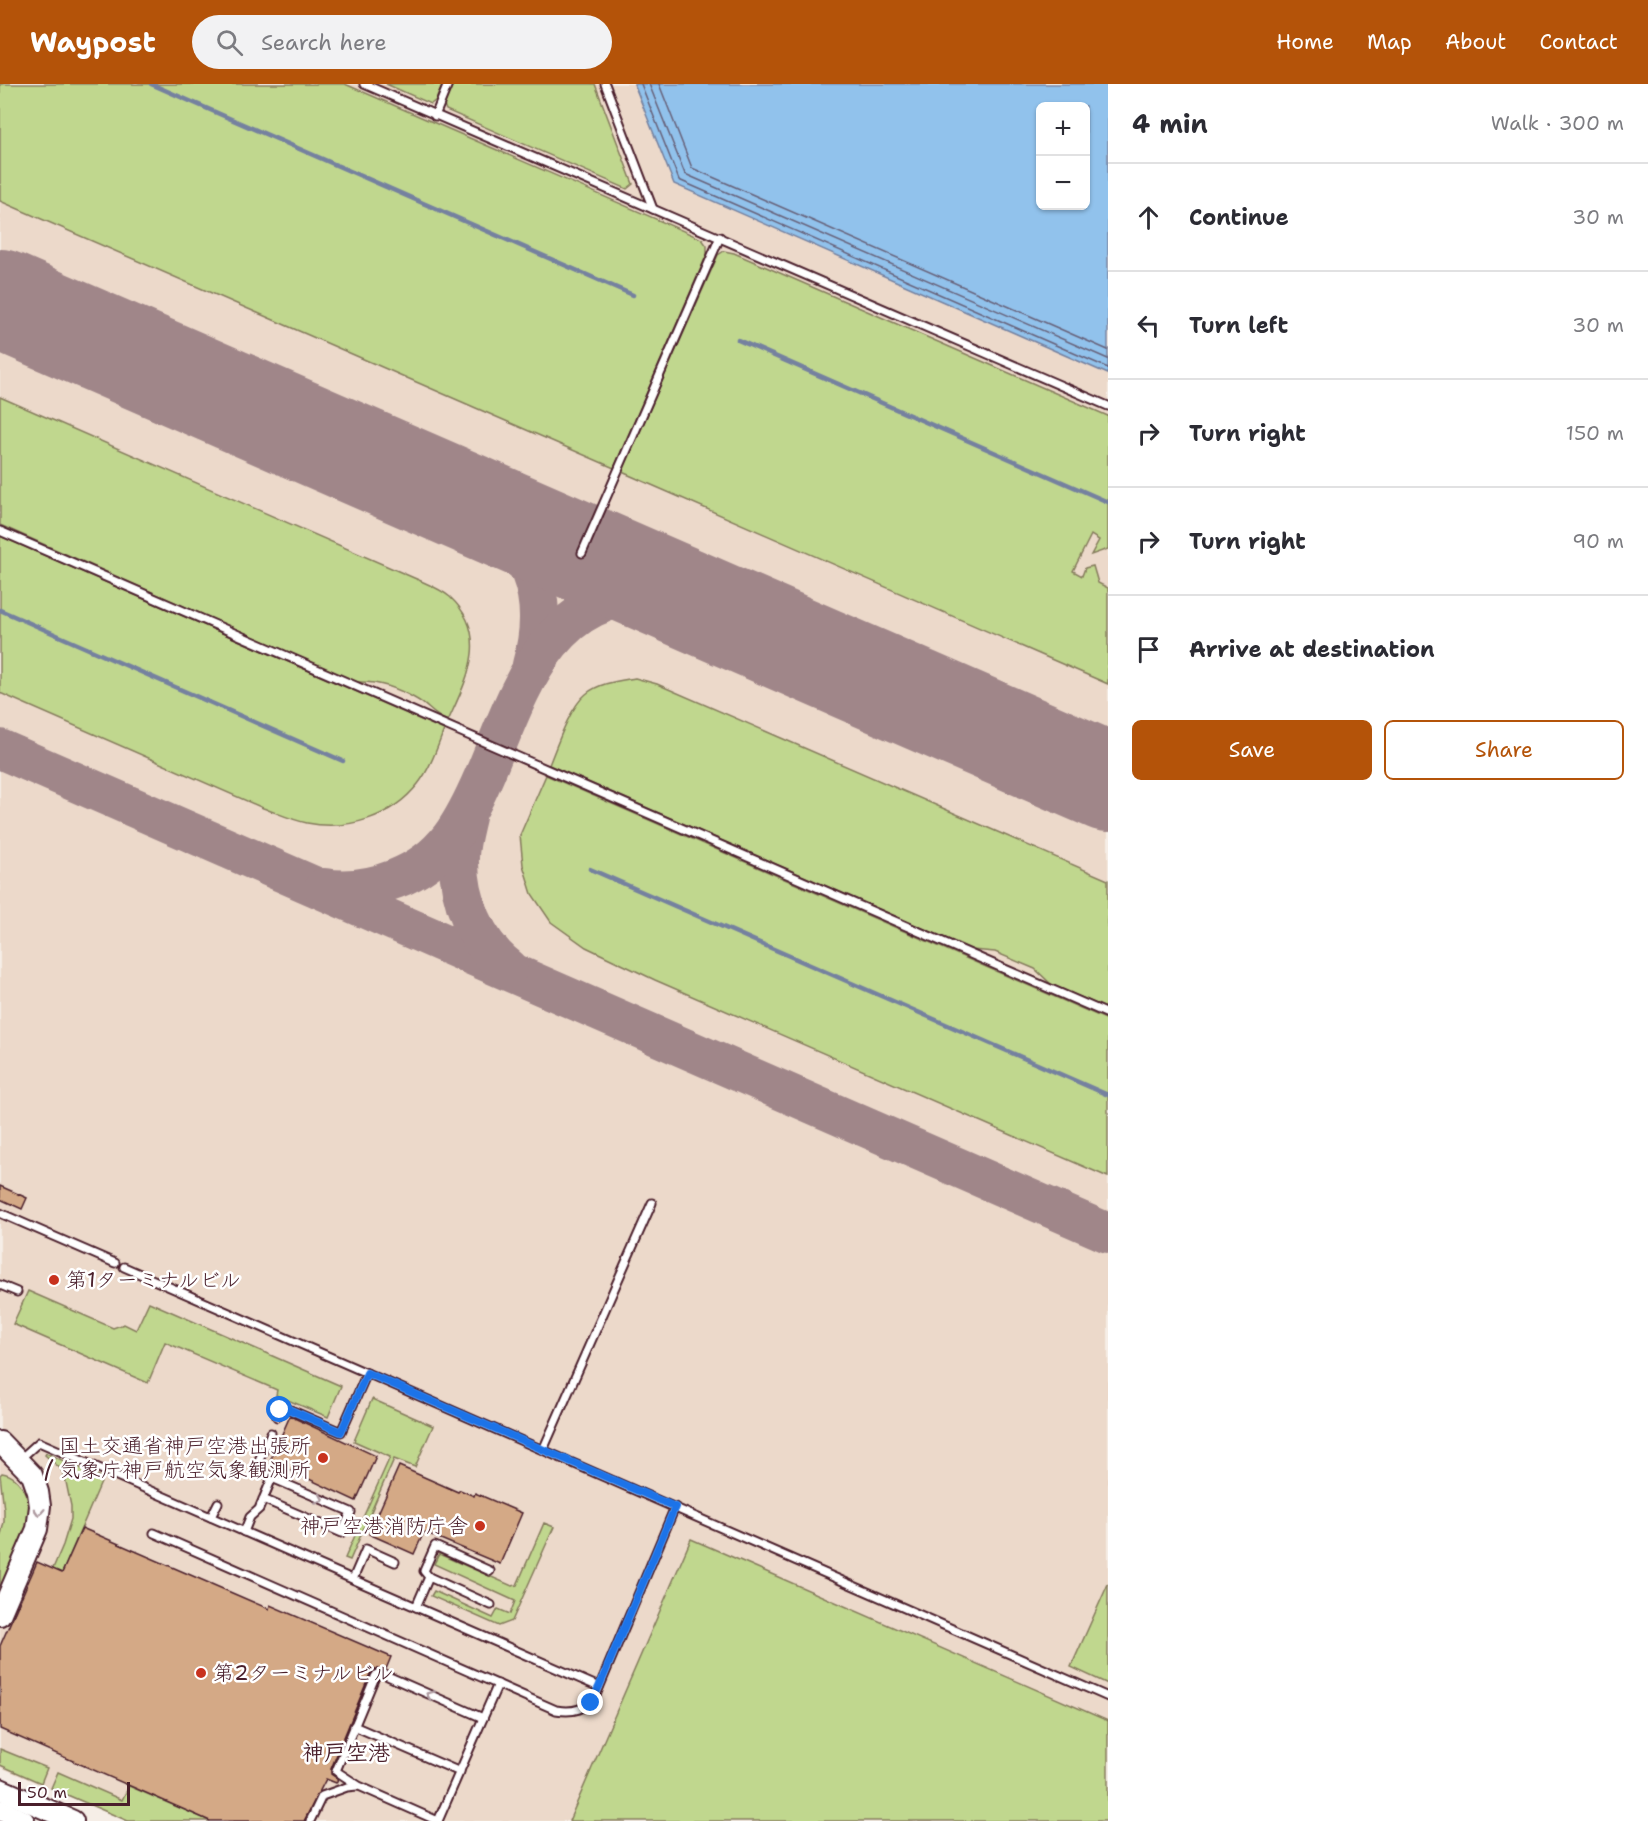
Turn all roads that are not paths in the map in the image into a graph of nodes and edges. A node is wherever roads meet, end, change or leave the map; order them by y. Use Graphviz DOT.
graph roads {
  1 [pos="364,84"];
  2 [pos="448,84"];
  3 [pos="605,84"];
  4 [pos="435,116"];
  5 [pos="653,209"];
  6 [pos="720,237"];
  7 [pos="1108,406"];
  8 [pos="0,531"];
  9 [pos="582,553"];
  10 [pos="1108,1014"];
  11 [pos="652,1203"];
  12 [pos="0,1213"];
  13 [pos="115,1263"];
  14 [pos="124,1267"];
  15 [pos="0,1284"];
  16 [pos="17,1292"];
  17 [pos="367,1373"];
  18 [pos="277,1417"];
  19 [pos="271,1433"];
  20 [pos="7,1449"];
  21 [pos="543,1450"];
  22 [pos="272,1478"];
  23 [pos="263,1499"];
  24 [pos="218,1503"];
  25 [pos="675,1507"];
  26 [pos="211,1517"];
  27 [pos="244,1532"];
  28 [pos="154,1533"];
  29 [pos="395,1562"];
  30 [pos="490,1571"];
  31 [pos="429,1577"];
  32 [pos="352,1579"];
  33 [pos="491,1605"];
  34 [pos="416,1606"];
  35 [pos="0,1615"];
  36 [pos="498,1684"];
  37 [pos="599,1687"];
  38 [pos="1108,1697"];
  39 [pos="483,1718"];
  40 [pos="354,1726"];
  41 [pos="460,1772"];
  42 [pos="359,1786"];
  43 [pos="0,1790"];
  44 [pos="0,1810"];
  45 [pos="24,1821"];
  46 [pos="73,1821"];
  47 [pos="310,1821"];
  48 [pos="438,1821"];
  1 -- 4 [label="lane"];
  2 -- 4 [label="lane"];
  3 -- 5 [label="lane"];
  4 -- 5 [label="lane"];
  5 -- 6 [label="lane"];
  6 -- 7 [label="lane"];
  6 -- 9 [label="lane"];
  8 -- 10 [label="lane"];
  11 -- 21 [label="lane"];
  12 -- 13 [label="lane"];
  14 -- 17 [label="lane"];
  15 -- 16 [label="lane"];
  17 -- 18 [label="lane"];
  17 -- 21 [label="lane"];
  19 -- 22 [label="lane"];
  20 -- 26 [label="lane"];
  20 -- 35 [label="street, one-way"];
  21 -- 25 [label="lane"];
  22 -- 23 [label="lane"];
  22 -- 23 [label="lane, one-way"];
  23 -- 27 [label="lane"];
  24 -- 26 [label="lane"];
  25 -- 37 [label="lane"];
  25 -- 38 [label="lane"];
  26 -- 27 [label="lane"];
  27 -- 32 [label="lane"];
  28 -- 36 [label="lane"];
  29 -- 32 [label="lane"];
  30 -- 31 [label="lane"];
  31 -- 33 [label="lane"];
  31 -- 34 [label="lane"];
  32 -- 34 [label="lane"];
  34 -- 37 [label="lane"];
  36 -- 37 [label="lane"];
  36 -- 39 [label="lane"];
  39 -- 40 [label="lane, one-way"];
  39 -- 41 [label="lane"];
  40 -- 41 [label="lane"];
  40 -- 42 [label="lane"];
  41 -- 48 [label="lane"];
  42 -- 47 [label="lane"];
  42 -- 48 [label="lane"];
  43 -- 46 [label="street"];
  44 -- 45 [label="street"];
}
